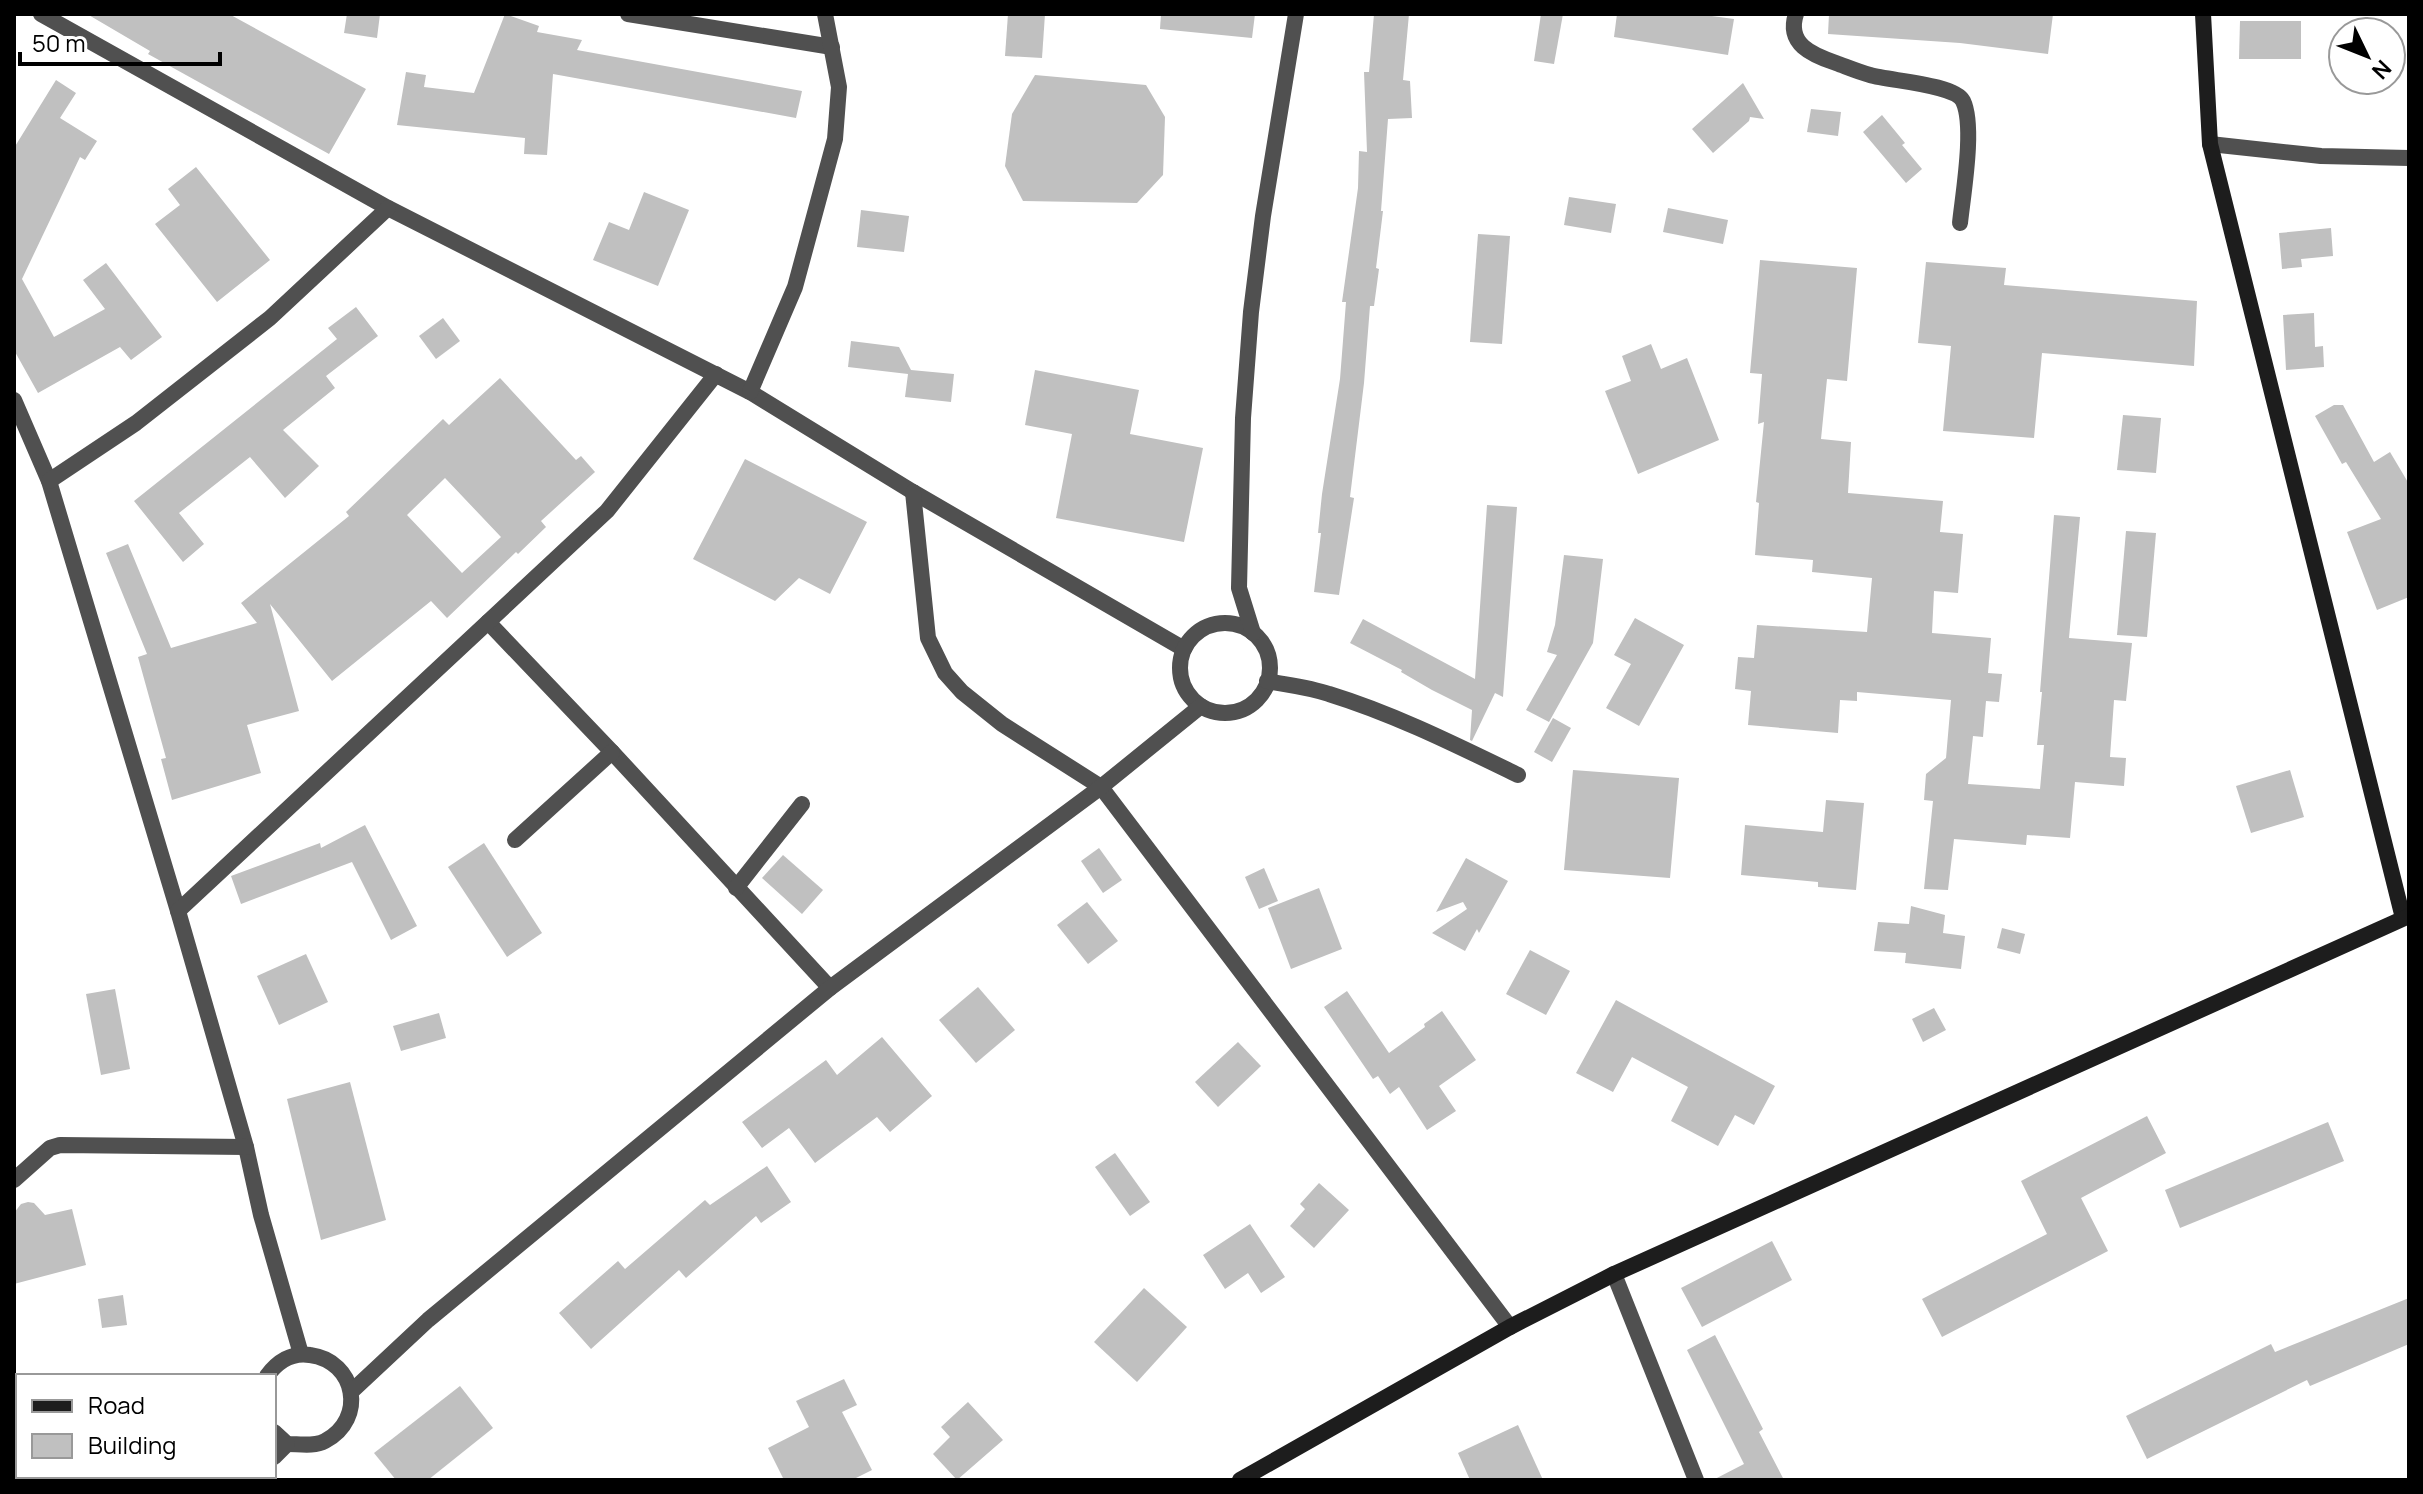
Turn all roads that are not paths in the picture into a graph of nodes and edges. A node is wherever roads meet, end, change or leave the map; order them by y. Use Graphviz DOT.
graph roads {
  1 [pos="41,14"];
  2 [pos="628,14"];
  3 [pos="825,14"];
  4 [pos="1296,14"];
  5 [pos="1796,14"];
  6 [pos="2203,14"];
  7 [pos="832,47"];
  8 [pos="2210,144"];
  9 [pos="2409,158"];
  10 [pos="388,208"];
  11 [pos="1960,223"];
  12 [pos="716,374"];
  13 [pos="750,392"];
  14 [pos="14,400"];
  15 [pos="49,481"];
  16 [pos="913,492"];
  17 [pos="488,622"];
  18 [pos="1253,633"];
  19 [pos="1184,649"];
  20 [pos="1267,681"];
  21 [pos="1201,706"];
  22 [pos="612,752"];
  23 [pos="1518,775"];
  24 [pos="1101,787"];
  25 [pos="802,804"];
  26 [pos="515,840"];
  27 [pos="736,888"];
  28 [pos="178,911"];
  29 [pos="2406,917"];
  30 [pos="830,988"];
  31 [pos="246,1147"];
  32 [pos="14,1180"];
  33 [pos="1614,1274"];
  34 [pos="1510,1327"];
  35 [pos="301,1354"];
  36 [pos="269,1374"];
  37 [pos="352,1391"];
  38 [pos="276,1434"];
  39 [pos="287,1444"];
  40 [pos="276,1455"];
  41 [pos="1240,1480"];
  42 [pos="1696,1480"];
  1 -- 10 [label="street"];
  2 -- 7 [label="street"];
  3 -- 7 [label="street"];
  4 -- 18 [label="street"];
  5 -- 11 [label="street"];
  6 -- 8 [label="street"];
  7 -- 13 [label="street"];
  8 -- 9 [label="street"];
  8 -- 29 [label="street"];
  10 -- 12 [label="street"];
  10 -- 15 [label="street"];
  12 -- 13 [label="street"];
  12 -- 17 [label="street"];
  13 -- 16 [label="street"];
  14 -- 15 [label="street"];
  15 -- 28 [label="street"];
  16 -- 19 [label="street"];
  16 -- 24 [label="street"];
  17 -- 22 [label="street"];
  17 -- 28 [label="street"];
  18 -- 19 [label="street"];
  18 -- 20 [label="street"];
  19 -- 21 [label="street"];
  20 -- 21 [label="street"];
  20 -- 23 [label="street"];
  21 -- 24 [label="street"];
  22 -- 26 [label="street"];
  22 -- 27 [label="street"];
  24 -- 30 [label="street"];
  24 -- 34 [label="street"];
  25 -- 27 [label="street"];
  27 -- 30 [label="street"];
  28 -- 31 [label="street"];
  29 -- 33 [label="street"];
  30 -- 37 [label="street"];
  31 -- 32 [label="street"];
  31 -- 35 [label="street"];
  33 -- 34 [label="street"];
  33 -- 42 [label="street"];
  34 -- 41 [label="street"];
  35 -- 36 [label="street"];
  35 -- 37 [label="street"];
  37 -- 39 [label="street"];
  38 -- 39 [label="street"];
  39 -- 40 [label="street"];
}
